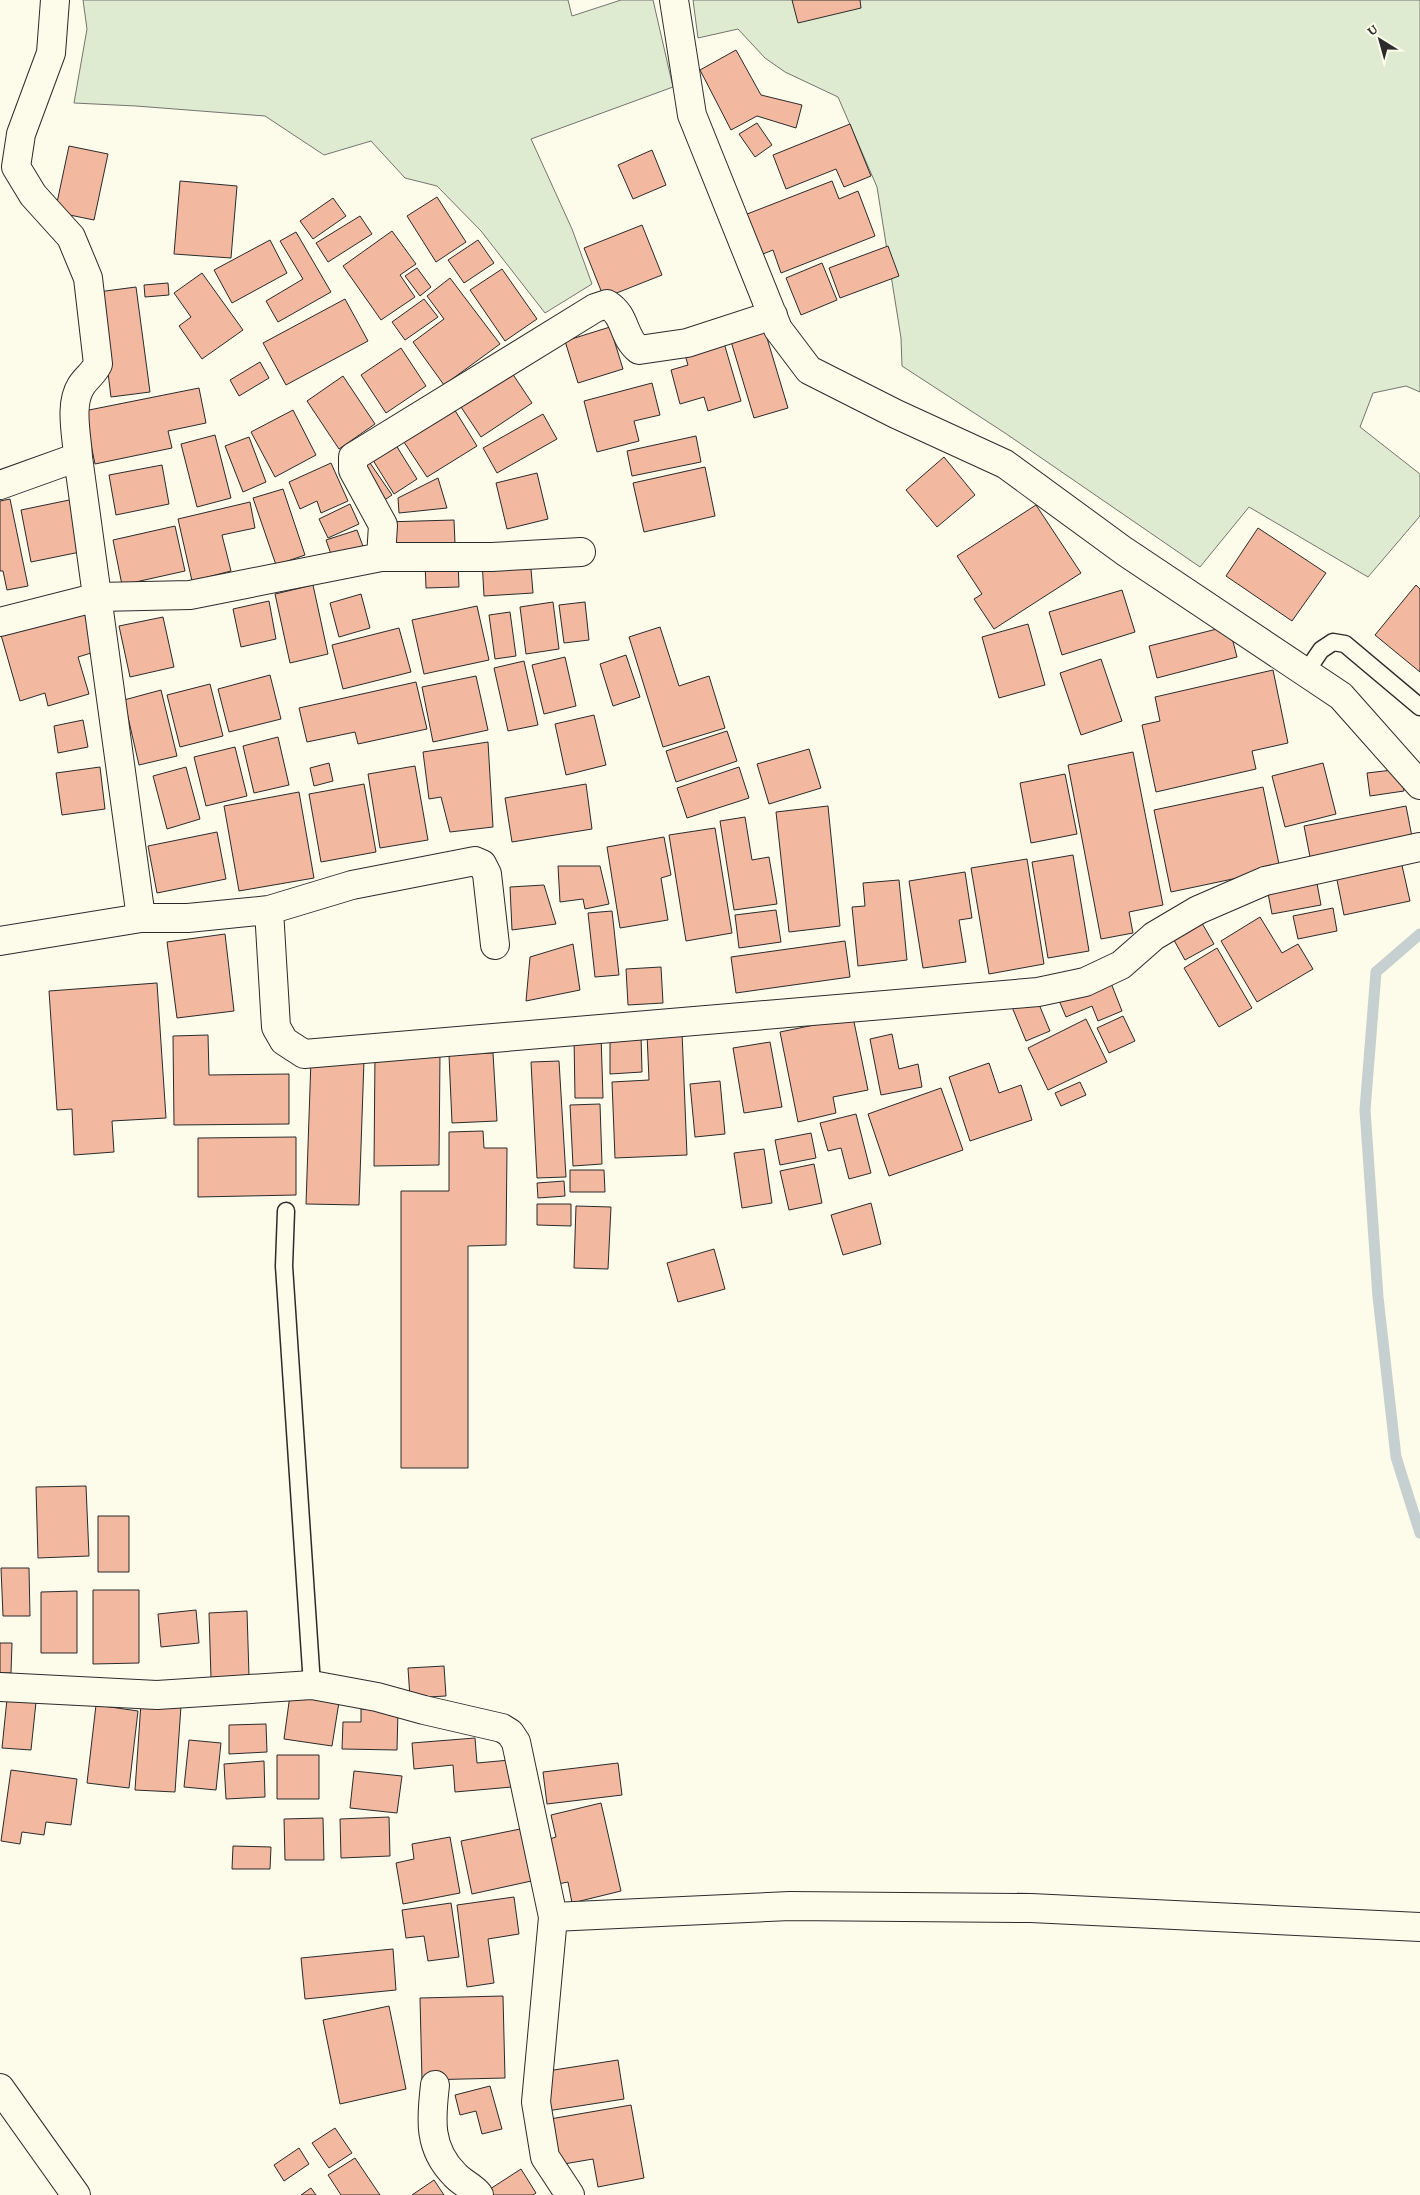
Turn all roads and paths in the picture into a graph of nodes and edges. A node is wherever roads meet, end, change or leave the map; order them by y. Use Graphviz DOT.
graph roads {
  1 [pos="55,0"];
  2 [pos="674,0"];
  3 [pos="773,315"];
  4 [pos="78,457"];
  5 [pos="0,484"];
  6 [pos="581,552"];
  7 [pos="381,557"];
  8 [pos="98,597"];
  9 [pos="0,622"];
  10 [pos="1306,672"];
  11 [pos="1420,707"];
  12 [pos="1420,785"];
  13 [pos="1420,847"];
  14 [pos="269,910"];
  15 [pos="141,918"];
  16 [pos="0,941"];
  17 [pos="495,945"];
  18 [pos="286,1211"];
  19 [pos="312,1685"];
  20 [pos="0,1687"];
  21 [pos="553,1917"];
  22 [pos="1420,1927"];
  23 [pos="435,2085"];
  24 [pos="0,2088"];
  25 [pos="76,2195"];
  26 [pos="478,2195"];
  27 [pos="570,2195"];
  1 -- 4 [label="street"];
  2 -- 3 [label="street"];
  3 -- 7 [label="street"];
  3 -- 10 [label="street"];
  4 -- 5 [label="street"];
  4 -- 8 [label="street"];
  6 -- 7 [label="street"];
  7 -- 8 [label="street"];
  8 -- 9 [label="street"];
  8 -- 15 [label="street"];
  10 -- 11 [label="lane"];
  10 -- 12 [label="street"];
  13 -- 14 [label="street"];
  14 -- 15 [label="street"];
  14 -- 17 [label="street"];
  15 -- 16 [label="street"];
  18 -- 19 [label="lane"];
  19 -- 20 [label="street"];
  19 -- 21 [label="street"];
  21 -- 22 [label="street"];
  21 -- 27 [label="street"];
  23 -- 26 [label="street"];
  24 -- 25 [label="street"];
}
